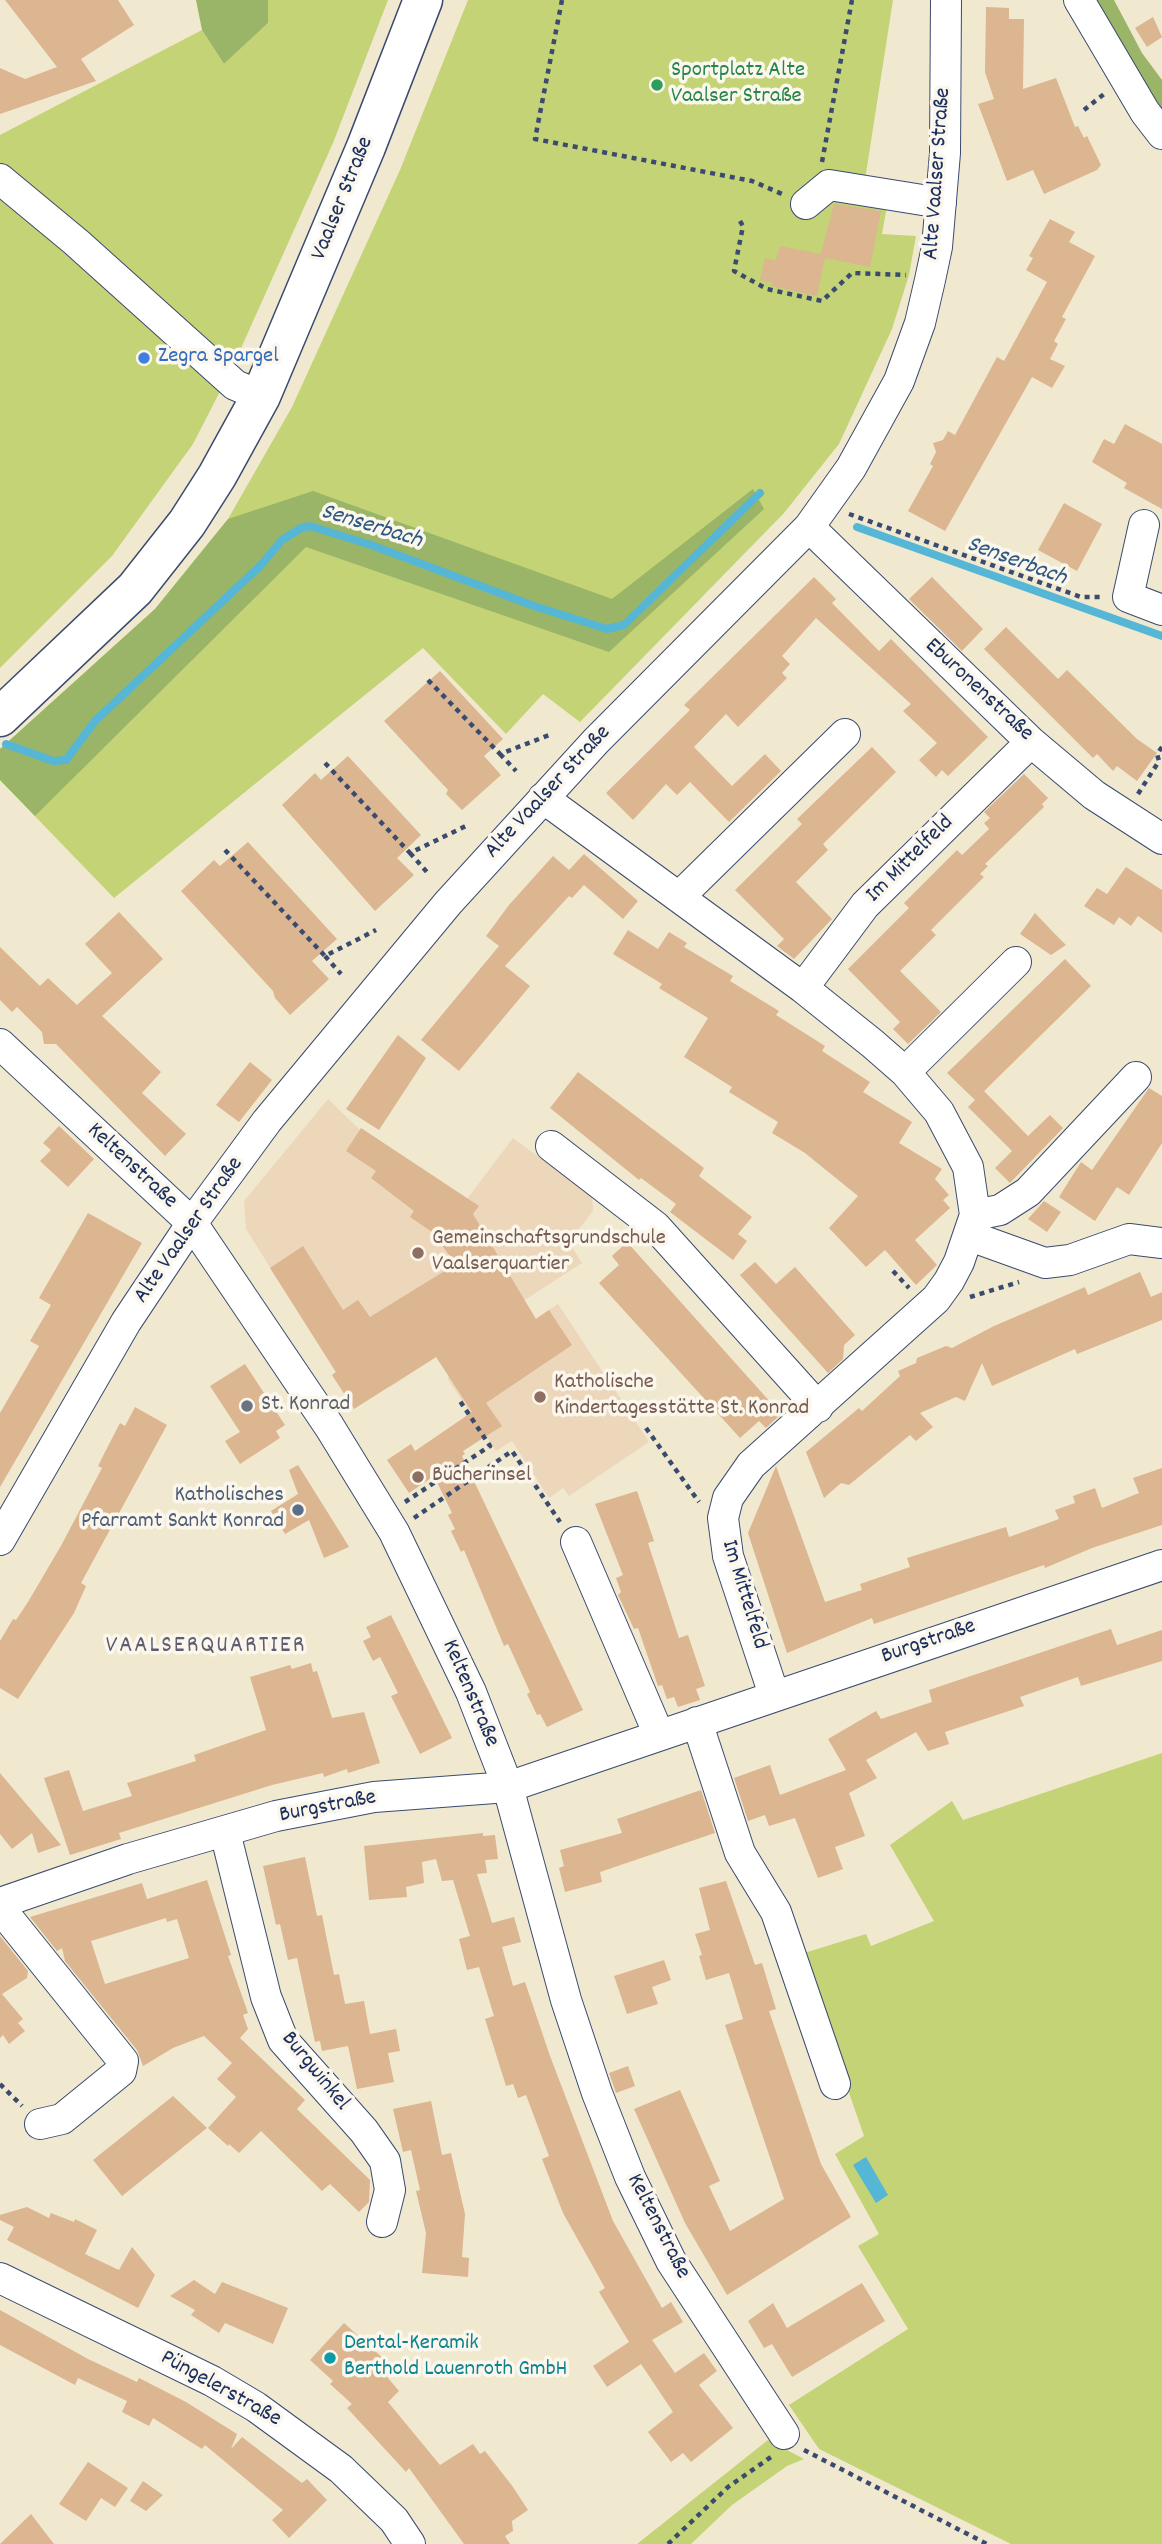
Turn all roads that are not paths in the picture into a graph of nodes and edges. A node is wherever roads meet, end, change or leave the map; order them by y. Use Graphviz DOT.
graph roads {
  1 [pos="423,0"];
  2 [pos="946,0"];
  3 [pos="1079,0"];
  4 [pos="1162,134"];
  5 [pos="0,179"];
  6 [pos="941,203"];
  7 [pos="806,204"];
  8 [pos="261,396"];
  9 [pos="1144,525"];
  10 [pos="809,527"];
  11 [pos="1162,610"];
  12 [pos="0,717"];
  13 [pos="845,734"];
  14 [pos="1031,742"];
  15 [pos="543,798"];
  16 [pos="1162,839"];
  17 [pos="679,897"];
  18 [pos="1016,962"];
  19 [pos="803,988"];
  20 [pos="0,1044"];
  21 [pos="905,1072"];
  22 [pos="1136,1077"];
  23 [pos="551,1146"];
  24 [pos="191,1223"];
  25 [pos="972,1226"];
  26 [pos="1162,1243"];
  27 [pos="818,1407"];
  28 [pos="0,1540"];
  29 [pos="576,1542"];
  30 [pos="1162,1565"];
  31 [pos="774,1695"];
  32 [pos="697,1722"];
  33 [pos="659,1735"];
  34 [pos="508,1787"];
  35 [pos="225,1832"];
  36 [pos="0,1906"];
  37 [pos="835,2084"];
  38 [pos="40,2124"];
  39 [pos="382,2222"];
  40 [pos="0,2278"];
  41 [pos="788,2438"];
  42 [pos="410,2544"];
  1 -- 8 [label="main road, Vaalser Straße"];
  2 -- 6 [label="street, Alte Vaalser Straße"];
  3 -- 4 [label="street"];
  5 -- 8 [label="street"];
  6 -- 7 [label="street"];
  6 -- 10 [label="street, Alte Vaalser Straße"];
  8 -- 12 [label="main road, Vaalser Straße"];
  9 -- 11 [label="street"];
  10 -- 14 [label="street, Eburonenstraße"];
  10 -- 15 [label="street, Alte Vaalser Straße"];
  13 -- 17 [label="street"];
  14 -- 16 [label="street, Eburonenstraße"];
  14 -- 19 [label="street, Im Mittelfeld"];
  15 -- 17 [label="street"];
  15 -- 24 [label="street, Alte Vaalser Straße"];
  17 -- 19 [label="street"];
  18 -- 21 [label="street"];
  19 -- 21 [label="street"];
  20 -- 24 [label="street, Keltenstraße"];
  21 -- 25 [label="street"];
  22 -- 25 [label="street"];
  23 -- 27 [label="street"];
  24 -- 28 [label="street, Alte Vaalser Straße"];
  24 -- 34 [label="street, Keltenstraße"];
  25 -- 26 [label="street"];
  25 -- 27 [label="street, Im Mittelfeld"];
  27 -- 31 [label="street, Im Mittelfeld"];
  29 -- 33 [label="street"];
  30 -- 31 [label="street, Burgstraße"];
  31 -- 32 [label="street, Burgstraße"];
  32 -- 33 [label="street, Burgstraße"];
  32 -- 37 [label="street"];
  33 -- 34 [label="street, Burgstraße"];
  34 -- 35 [label="street, Burgstraße"];
  34 -- 41 [label="street, Keltenstraße"];
  35 -- 36 [label="street, Burgstraße"];
  35 -- 39 [label="street, Burgwinkel"];
  36 -- 38 [label="street"];
  40 -- 42 [label="street, Püngelerstraße"];
}
